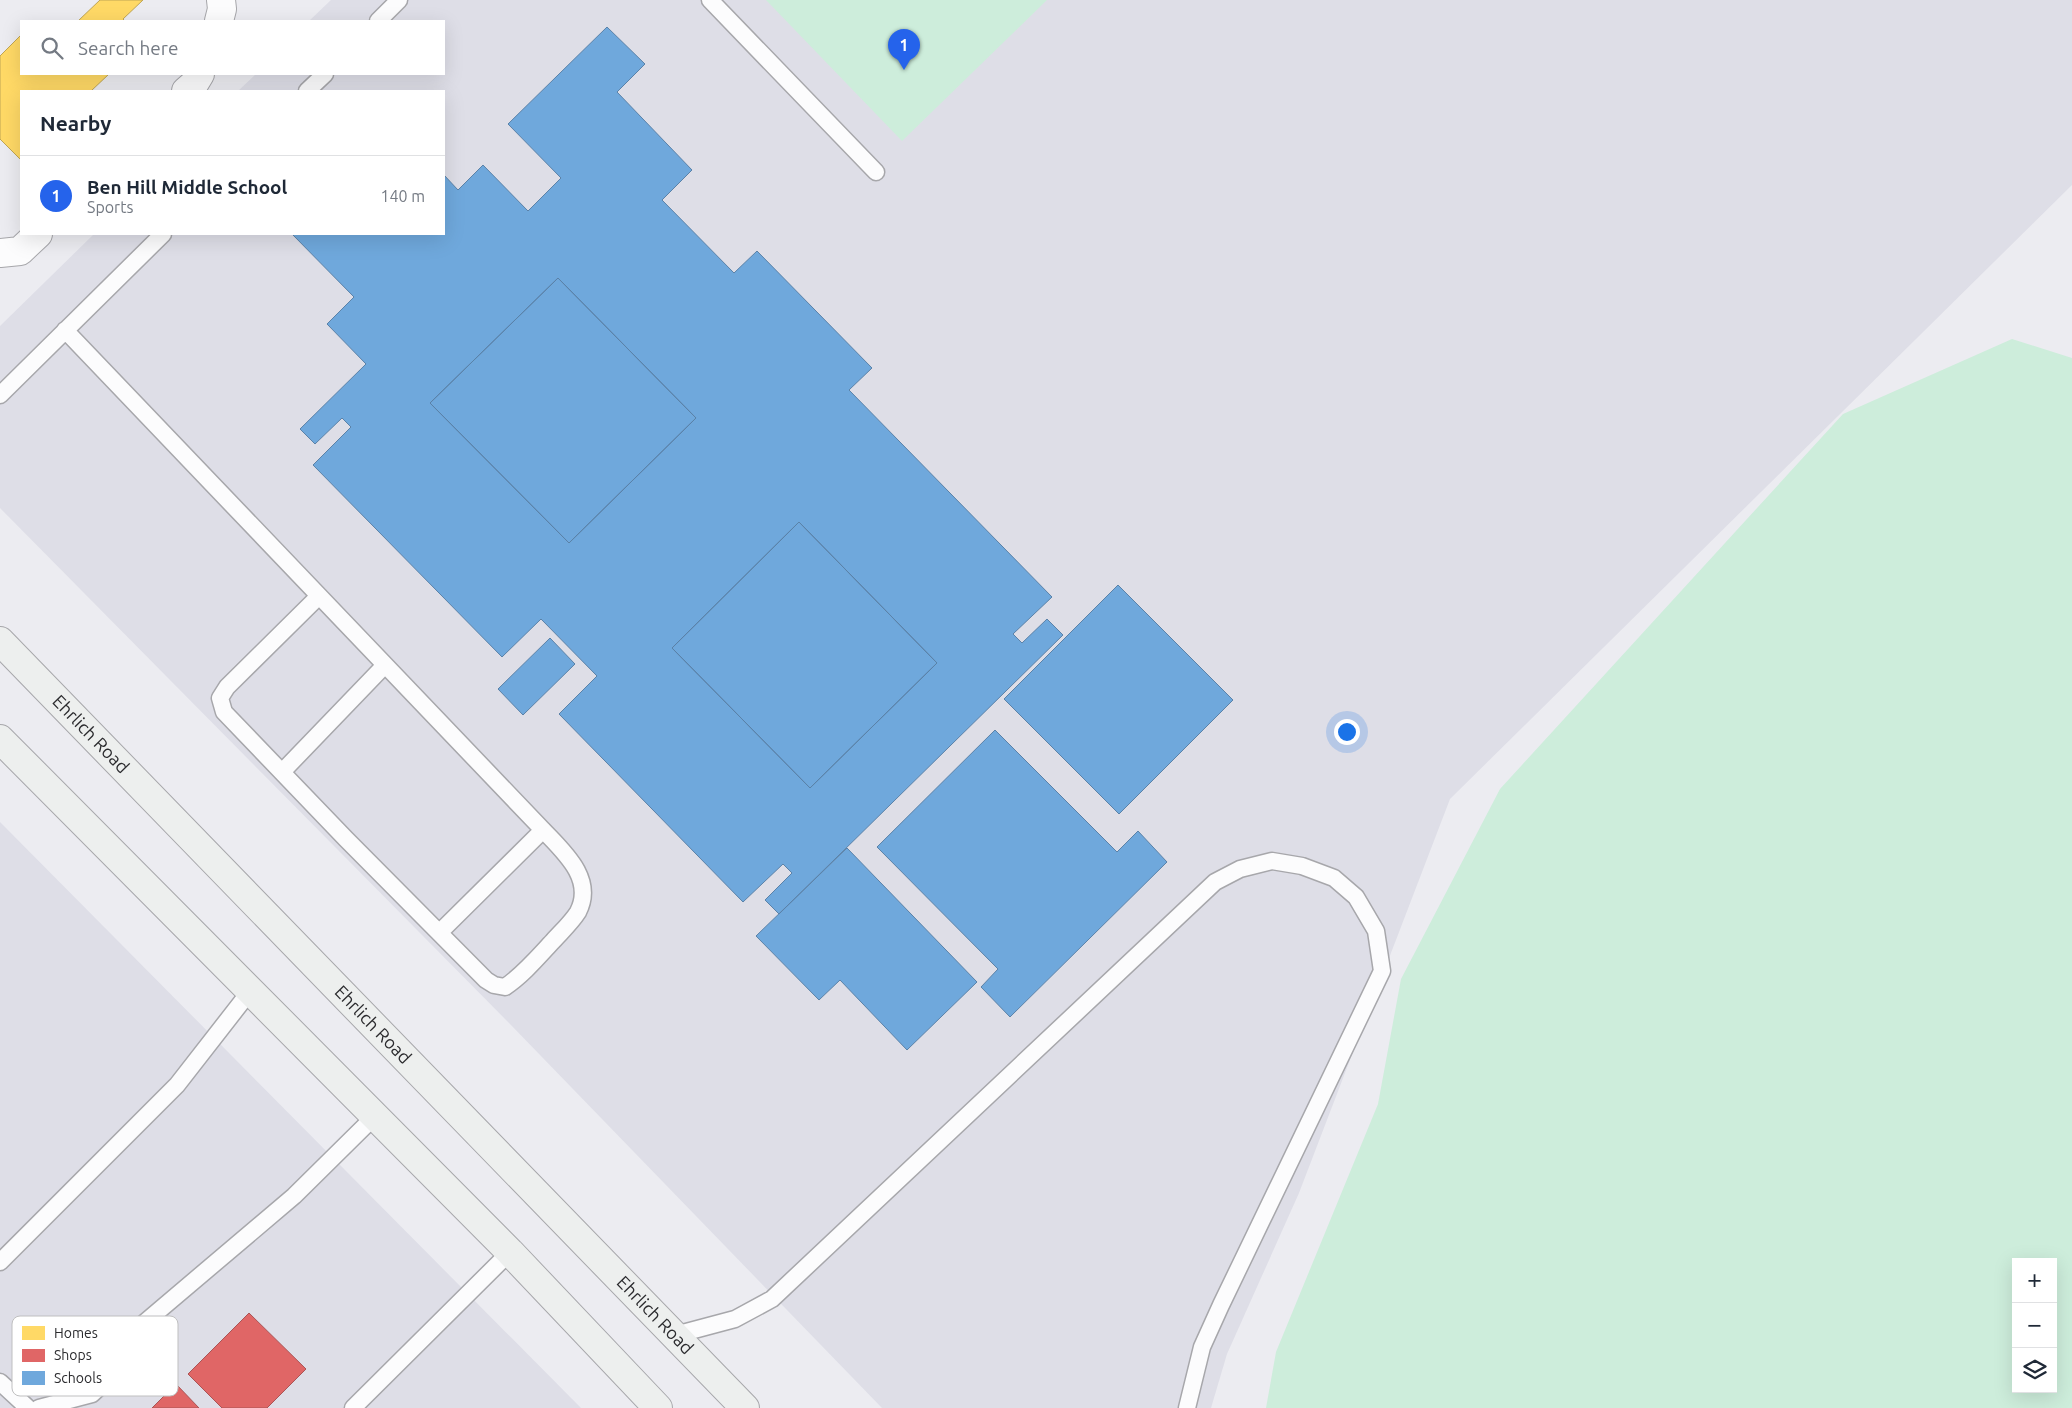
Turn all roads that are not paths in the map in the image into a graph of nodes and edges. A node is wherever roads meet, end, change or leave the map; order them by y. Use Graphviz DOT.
graph roads {
  1 [pos="221,0"];
  2 [pos="399,0"];
  3 [pos="710,0"];
  4 [pos="220,20"];
  5 [pos="379,20"];
  6 [pos="199,75"];
  7 [pos="324,75"];
  8 [pos="187,90"];
  9 [pos="308,90"];
  10 [pos="876,172"];
  11 [pos="37,235"];
  12 [pos="162,235"];
  13 [pos="0,253"];
  14 [pos="65,330"];
  15 [pos="0,395"];
  16 [pos="319,596"];
  17 [pos="0,641"];
  18 [pos="385,665"];
  19 [pos="0,739"];
  20 [pos="282,772"];
  21 [pos="543,830"];
  22 [pos="440,932"];
  23 [pos="251,990"];
  24 [pos="375,1116"];
  25 [pos="510,1252"];
  26 [pos="0,1262"];
  27 [pos="152,1316"];
  28 [pos="675,1336"];
  29 [pos="0,1382"];
  30 [pos="12,1393"];
  31 [pos="15,1396"];
  32 [pos="84,1396"];
  33 [pos="28,1408"];
  34 [pos="39,1408"];
  35 [pos="353,1408"];
  36 [pos="658,1408"];
  37 [pos="745,1408"];
  38 [pos="1187,1408"];
  1 -- 4 [label="street"];
  2 -- 5 [label="lane"];
  3 -- 10 [label="lane"];
  6 -- 8 [label="street"];
  7 -- 9 [label="lane"];
  11 -- 13 [label="street"];
  12 -- 14 [label="lane"];
  14 -- 15 [label="lane"];
  14 -- 16 [label="lane"];
  16 -- 18 [label="lane"];
  16 -- 20 [label="lane"];
  17 -- 28 [label="main road, Ehrlich Road"];
  18 -- 20 [label="lane"];
  18 -- 21 [label="lane"];
  19 -- 23 [label="main road"];
  20 -- 22 [label="lane"];
  21 -- 22 [label="lane"];
  21 -- 22 [label="lane"];
  23 -- 24 [label="main road"];
  23 -- 26 [label="lane"];
  24 -- 25 [label="main road"];
  24 -- 27 [label="lane"];
  25 -- 35 [label="lane"];
  25 -- 36 [label="main road"];
  28 -- 37 [label="main road, Ehrlich Road"];
  28 -- 38 [label="lane"];
  29 -- 30 [label="lane"];
  31 -- 33 [label="lane"];
  32 -- 34 [label="lane"];
}
